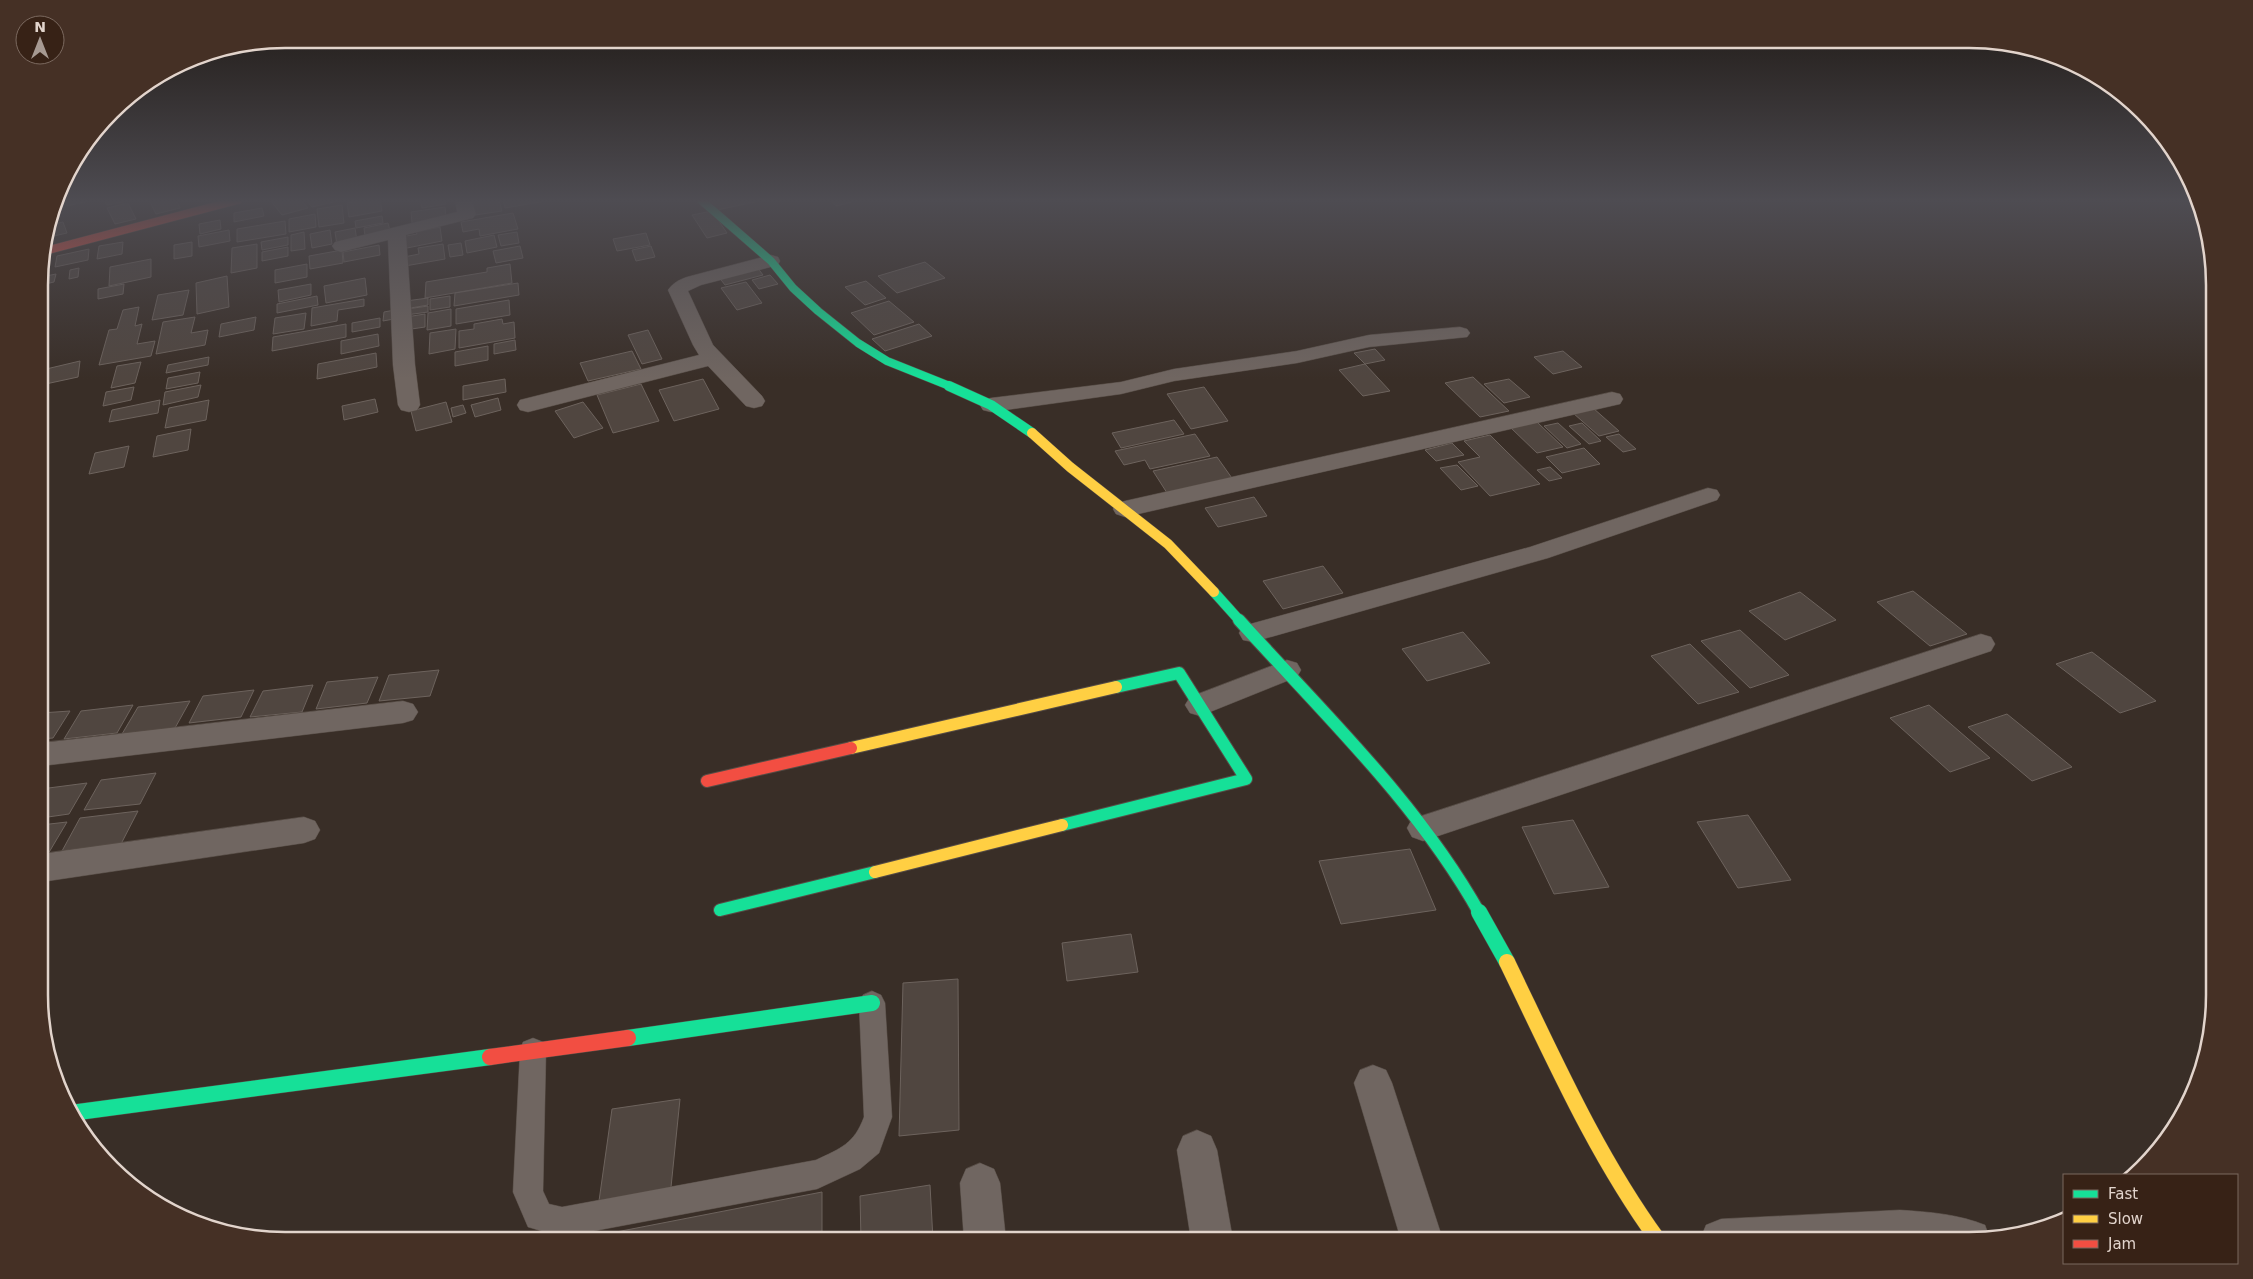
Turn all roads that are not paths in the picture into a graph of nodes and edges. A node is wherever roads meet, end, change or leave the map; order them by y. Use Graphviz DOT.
graph roads {
  1 [pos="398,260"];
  2 [pos="771,261"];
  3 [pos="1460,333"];
  4 [pos="712,358"];
  5 [pos="1612,398"];
  6 [pos="754,401"];
  7 [pos="991,404"];
  8 [pos="409,405"];
  9 [pos="528,405"];
  10 [pos="1708,495"];
  11 [pos="1124,509"];
  12 [pos="1253,633"];
  13 [pos="1981,644"];
  14 [pos="1287,670"];
  15 [pos="1200,705"];
  16 [pos="403,712"];
  17 [pos="48,754"];
  18 [pos="707,781"];
  19 [pos="1423,828"];
  20 [pos="304,830"];
  21 [pos="48,867"];
  22 [pos="720,910"];
  23 [pos="872,1003"];
  24 [pos="533,1051"];
  25 [pos="1373,1083"];
  26 [pos="78,1112"];
  27 [pos="1197,1150"];
  28 [pos="980,1184"];
  29 [pos="984,1232"];
  30 [pos="1211,1232"];
  31 [pos="1420,1232"];
  32 [pos="1654,1232"];
  33 [pos="1880,1232"];
  34 [pos="1920,1232"];
  1 -- 8 [label="street"];
  2 -- 4 [label="street"];
  2 -- 7 [label="street"];
  3 -- 7 [label="street"];
  4 -- 6 [label="street"];
  4 -- 9 [label="street"];
  5 -- 11 [label="street"];
  7 -- 11 [label="street"];
  10 -- 12 [label="street"];
  11 -- 12 [label="street"];
  12 -- 14 [label="street"];
  13 -- 19 [label="street"];
  14 -- 15 [label="street"];
  14 -- 19 [label="street"];
  15 -- 18 [label="street"];
  15 -- 22 [label="street"];
  16 -- 17 [label="street"];
  19 -- 32 [label="street"];
  20 -- 21 [label="street"];
  23 -- 24 [label="street"];
  23 -- 24 [label="lane"];
  24 -- 26 [label="street"];
  25 -- 31 [label="street"];
  27 -- 30 [label="street"];
  28 -- 29 [label="street"];
  33 -- 34 [label="street"];
}
